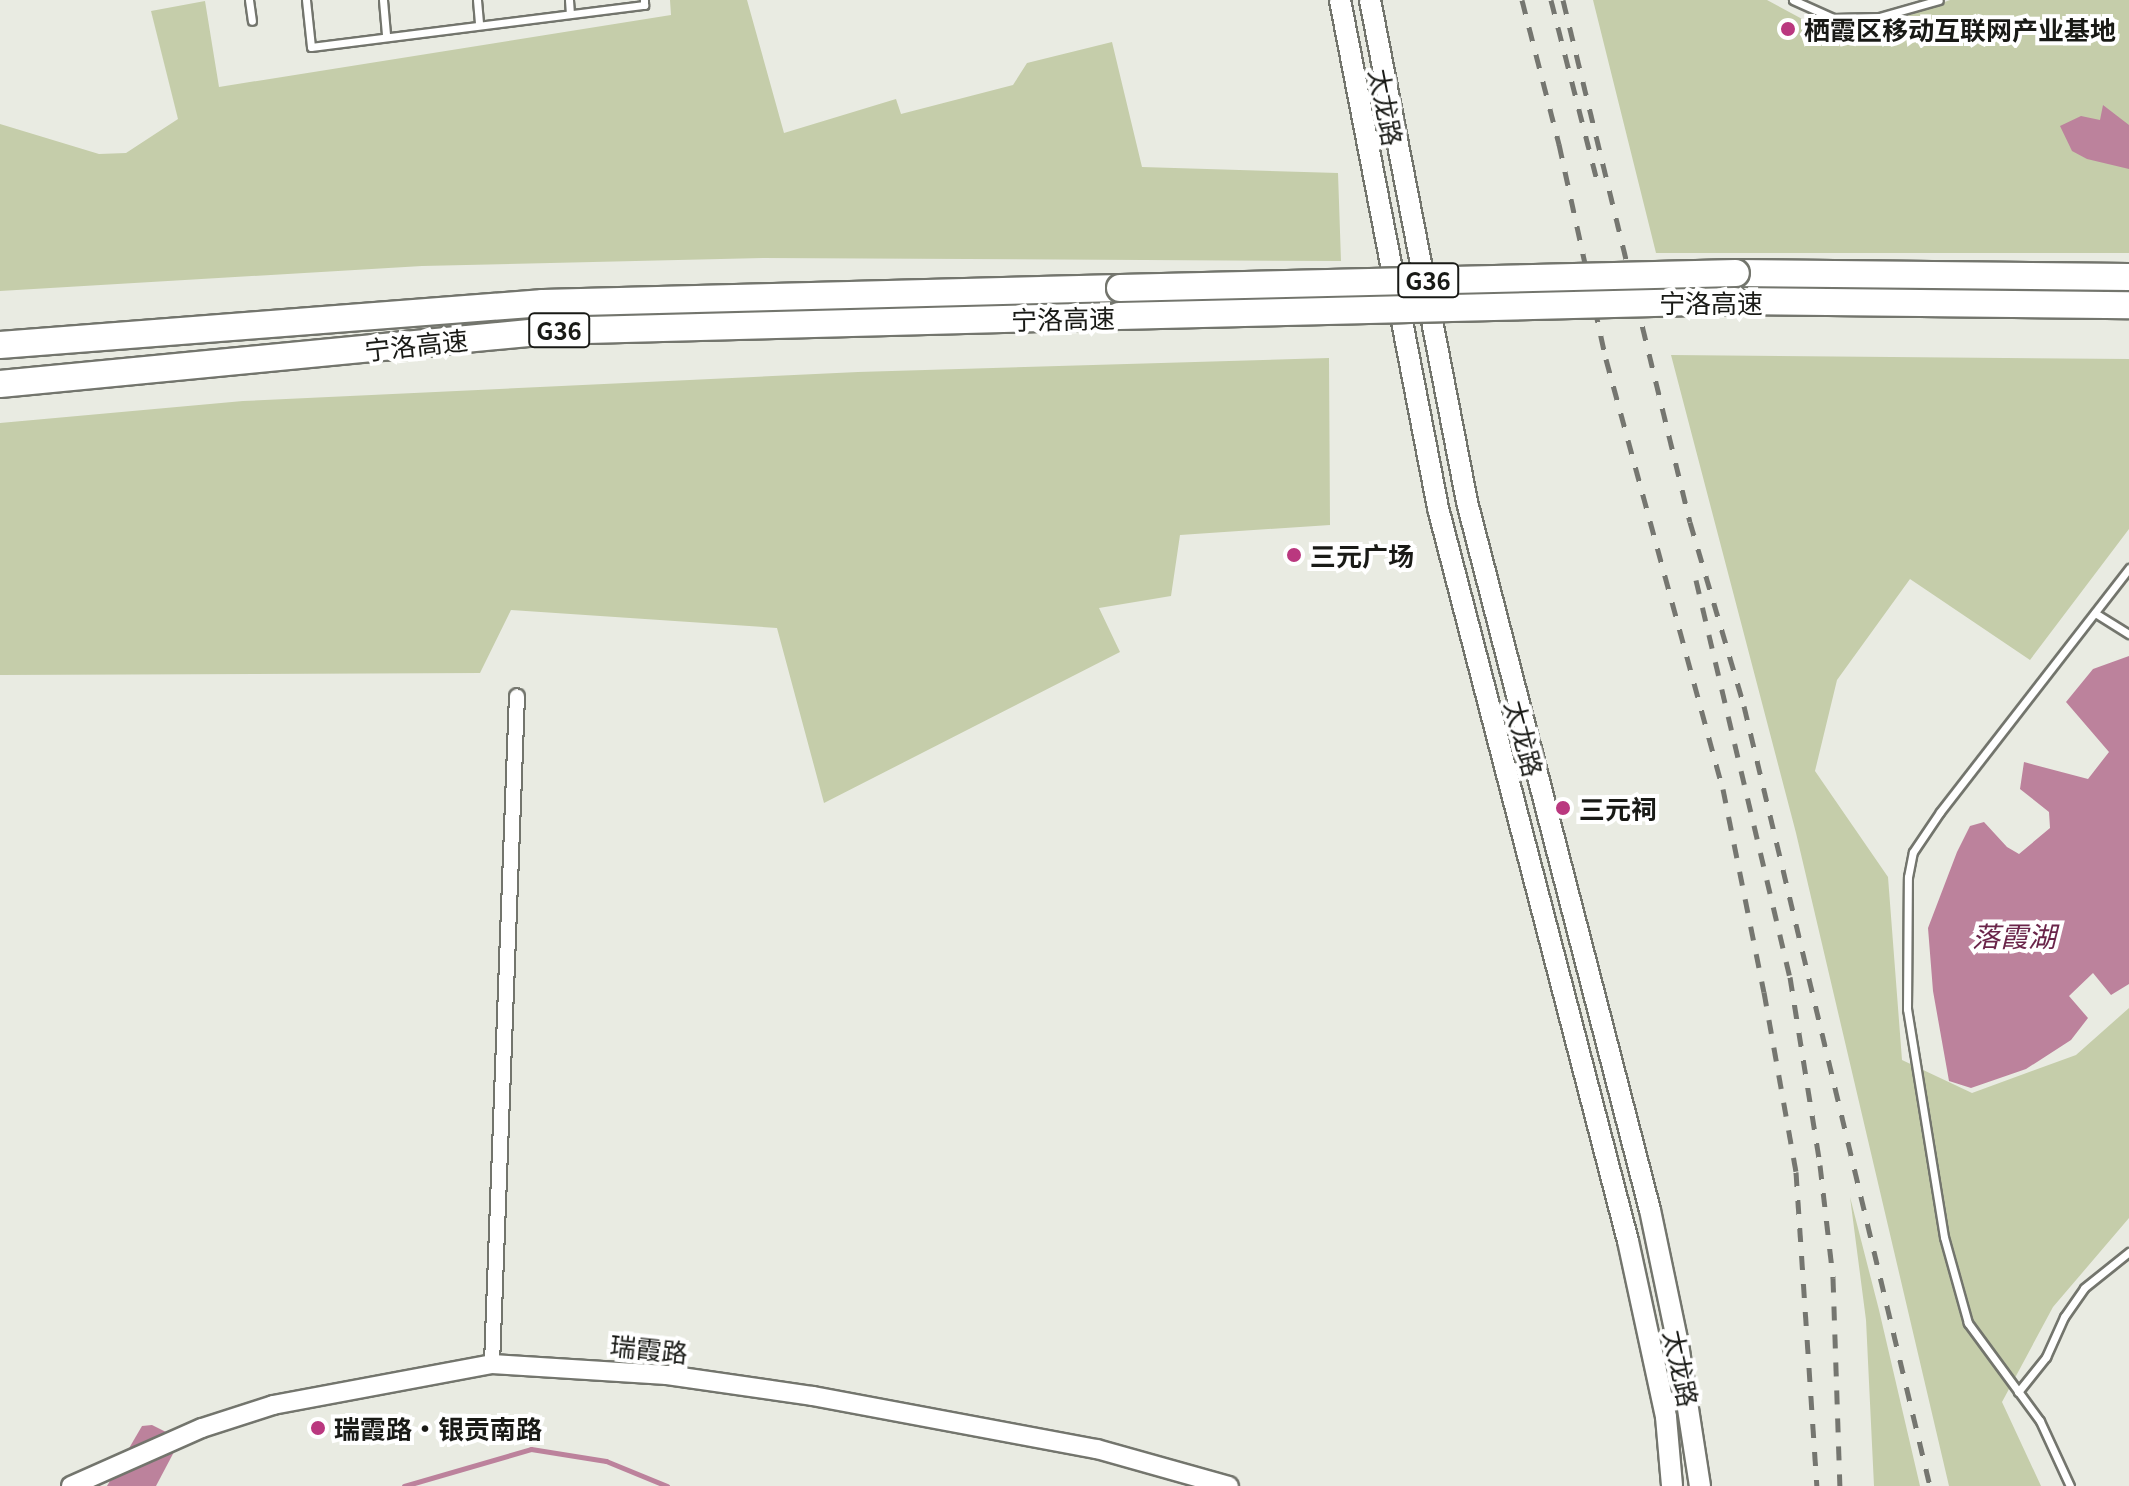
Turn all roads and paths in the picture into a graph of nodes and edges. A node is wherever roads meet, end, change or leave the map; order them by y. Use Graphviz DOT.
graph roads {
  1 [pos="249,0"];
  2 [pos="306,0"];
  3 [pos="383,0"];
  4 [pos="477,0"];
  5 [pos="569,0"];
  6 [pos="644,0"];
  7 [pos="1340,0"];
  8 [pos="1370,0"];
  9 [pos="1793,0"];
  10 [pos="1939,0"];
  11 [pos="570,14"];
  12 [pos="252,21"];
  13 [pos="479,25"];
  14 [pos="386,37"];
  15 [pos="2129,277"];
  16 [pos="2129,305"];
  17 [pos="0,345"];
  18 [pos="0,384"];
  19 [pos="2129,568"];
  20 [pos="2095,613"];
  21 [pos="2129,634"];
  22 [pos="517,696"];
  23 [pos="2129,1252"];
  24 [pos="492,1364"];
  25 [pos="2018,1392"];
  26 [pos="71,1486"];
  27 [pos="1229,1486"];
  28 [pos="1672,1486"];
  29 [pos="1700,1486"];
  30 [pos="2070,1486"];
  1 -- 12 [label="lane"];
  2 -- 14 [label="lane"];
  3 -- 14 [label="lane"];
  4 -- 13 [label="lane"];
  5 -- 11 [label="lane"];
  6 -- 11 [label="lane"];
  7 -- 28 [label="main road, 太龙路"];
  8 -- 29 [label="main road, 太龙路"];
  9 -- 10 [label="lane"];
  11 -- 13 [label="lane"];
  13 -- 14 [label="lane"];
  15 -- 17 [label="highway, 宁洛高速 / G36, bridge"];
  16 -- 18 [label="highway, 宁洛高速 / G36, bridge"];
  19 -- 20 [label="lane"];
  20 -- 21 [label="lane"];
  20 -- 25 [label="lane"];
  22 -- 24 [label="street"];
  23 -- 25 [label="lane"];
  24 -- 26 [label="street, 瑞霞路"];
  24 -- 27 [label="street, 瑞霞路"];
  25 -- 30 [label="lane"];
}
